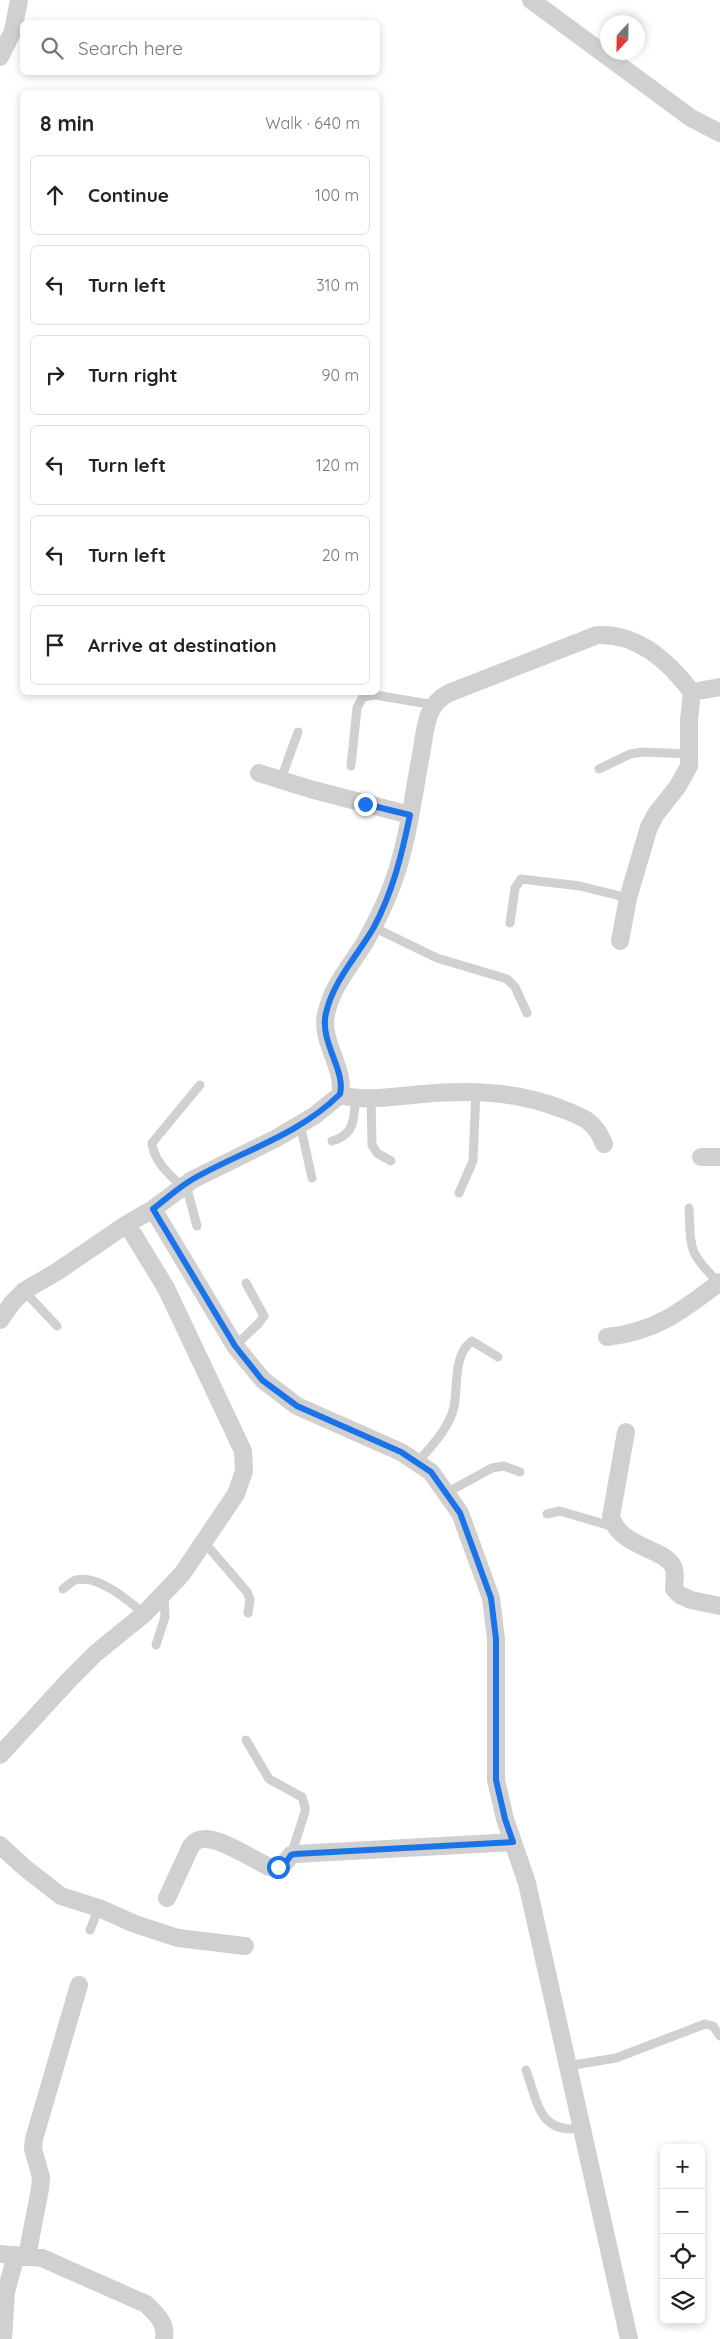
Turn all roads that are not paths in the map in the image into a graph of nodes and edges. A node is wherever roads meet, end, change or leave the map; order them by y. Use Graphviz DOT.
graph roads {
  1 [pos="19,0"];
  2 [pos="531,0"];
  3 [pos="0,56"];
  4 [pos="720,133"];
  5 [pos="720,687"];
  6 [pos="692,692"];
  7 [pos="434,705"];
  8 [pos="298,732"];
  9 [pos="689,754"];
  10 [pos="351,766"];
  11 [pos="599,770"];
  12 [pos="259,773"];
  13 [pos="281,779"];
  14 [pos="410,815"];
  15 [pos="628,898"];
  16 [pos="510,923"];
  17 [pos="373,927"];
  18 [pos="620,941"];
  19 [pos="527,1013"];
  20 [pos="200,1085"];
  21 [pos="476,1091"];
  22 [pos="356,1097"];
  23 [pos="300,1124"];
  24 [pos="332,1141"];
  25 [pos="604,1144"];
  26 [pos="701,1157"];
  27 [pos="720,1157"];
  28 [pos="391,1161"];
  29 [pos="312,1178"];
  30 [pos="184,1186"];
  31 [pos="459,1192"];
  32 [pos="689,1208"];
  33 [pos="139,1217"];
  34 [pos="197,1226"];
  35 [pos="246,1283"];
  36 [pos="719,1283"];
  37 [pos="24,1291"];
  38 [pos="0,1320"];
  39 [pos="57,1326"];
  40 [pos="607,1337"];
  41 [pos="235,1346"];
  42 [pos="498,1357"];
  43 [pos="626,1432"];
  44 [pos="417,1462"];
  45 [pos="520,1472"];
  46 [pos="446,1493"];
  47 [pos="547,1514"];
  48 [pos="614,1528"];
  49 [pos="204,1542"];
  50 [pos="63,1589"];
  51 [pos="164,1595"];
  52 [pos="720,1606"];
  53 [pos="248,1613"];
  54 [pos="144,1614"];
  55 [pos="156,1645"];
  56 [pos="246,1740"];
  57 [pos="0,1755"];
  58 [pos="513,1842"];
  59 [pos="0,1845"];
  60 [pos="297,1854"];
  61 [pos="167,1898"];
  62 [pos="99,1908"];
  63 [pos="90,1930"];
  64 [pos="245,1946"];
  65 [pos="80,1985"];
  66 [pos="720,2036"];
  67 [pos="567,2066"];
  68 [pos="526,2070"];
  69 [pos="582,2128"];
  70 [pos="14,2255"];
  71 [pos="3,2339"];
  72 [pos="164,2339"];
  73 [pos="629,2339"];
  1 -- 3 [label="street"];
  2 -- 4 [label="street"];
  5 -- 6 [label="street"];
  6 -- 7 [label="street"];
  6 -- 9 [label="street"];
  7 -- 10 [label="lane"];
  7 -- 14 [label="street"];
  8 -- 13 [label="lane"];
  9 -- 11 [label="lane"];
  9 -- 15 [label="street"];
  12 -- 13 [label="street"];
  13 -- 14 [label="street"];
  14 -- 17 [label="street"];
  15 -- 16 [label="lane"];
  15 -- 18 [label="street"];
  17 -- 19 [label="lane"];
  17 -- 22 [label="street"];
  20 -- 30 [label="lane"];
  21 -- 22 [label="street"];
  21 -- 25 [label="street"];
  21 -- 31 [label="lane"];
  22 -- 23 [label="street"];
  22 -- 24 [label="lane"];
  22 -- 28 [label="lane"];
  23 -- 29 [label="lane"];
  23 -- 30 [label="street"];
  26 -- 27 [label="street"];
  30 -- 33 [label="street"];
  30 -- 34 [label="lane"];
  32 -- 36 [label="lane"];
  33 -- 37 [label="street"];
  33 -- 41 [label="street"];
  33 -- 49 [label="street"];
  35 -- 41 [label="lane"];
  36 -- 40 [label="street"];
  37 -- 38 [label="street"];
  37 -- 39 [label="lane"];
  41 -- 44 [label="street"];
  42 -- 44 [label="lane"];
  43 -- 48 [label="street"];
  44 -- 46 [label="street"];
  45 -- 46 [label="lane"];
  46 -- 58 [label="street"];
  47 -- 48 [label="lane"];
  48 -- 52 [label="street"];
  49 -- 51 [label="street"];
  49 -- 53 [label="lane"];
  50 -- 54 [label="lane"];
  51 -- 54 [label="street"];
  51 -- 55 [label="lane"];
  54 -- 57 [label="street"];
  56 -- 60 [label="lane"];
  58 -- 60 [label="street"];
  58 -- 67 [label="street"];
  59 -- 62 [label="street"];
  60 -- 61 [label="street"];
  62 -- 63 [label="lane"];
  62 -- 64 [label="street"];
  65 -- 70 [label="street"];
  66 -- 67 [label="lane"];
  67 -- 69 [label="street"];
  68 -- 69 [label="lane"];
  69 -- 73 [label="street"];
  70 -- 71 [label="street"];
  70 -- 72 [label="street"];
}
